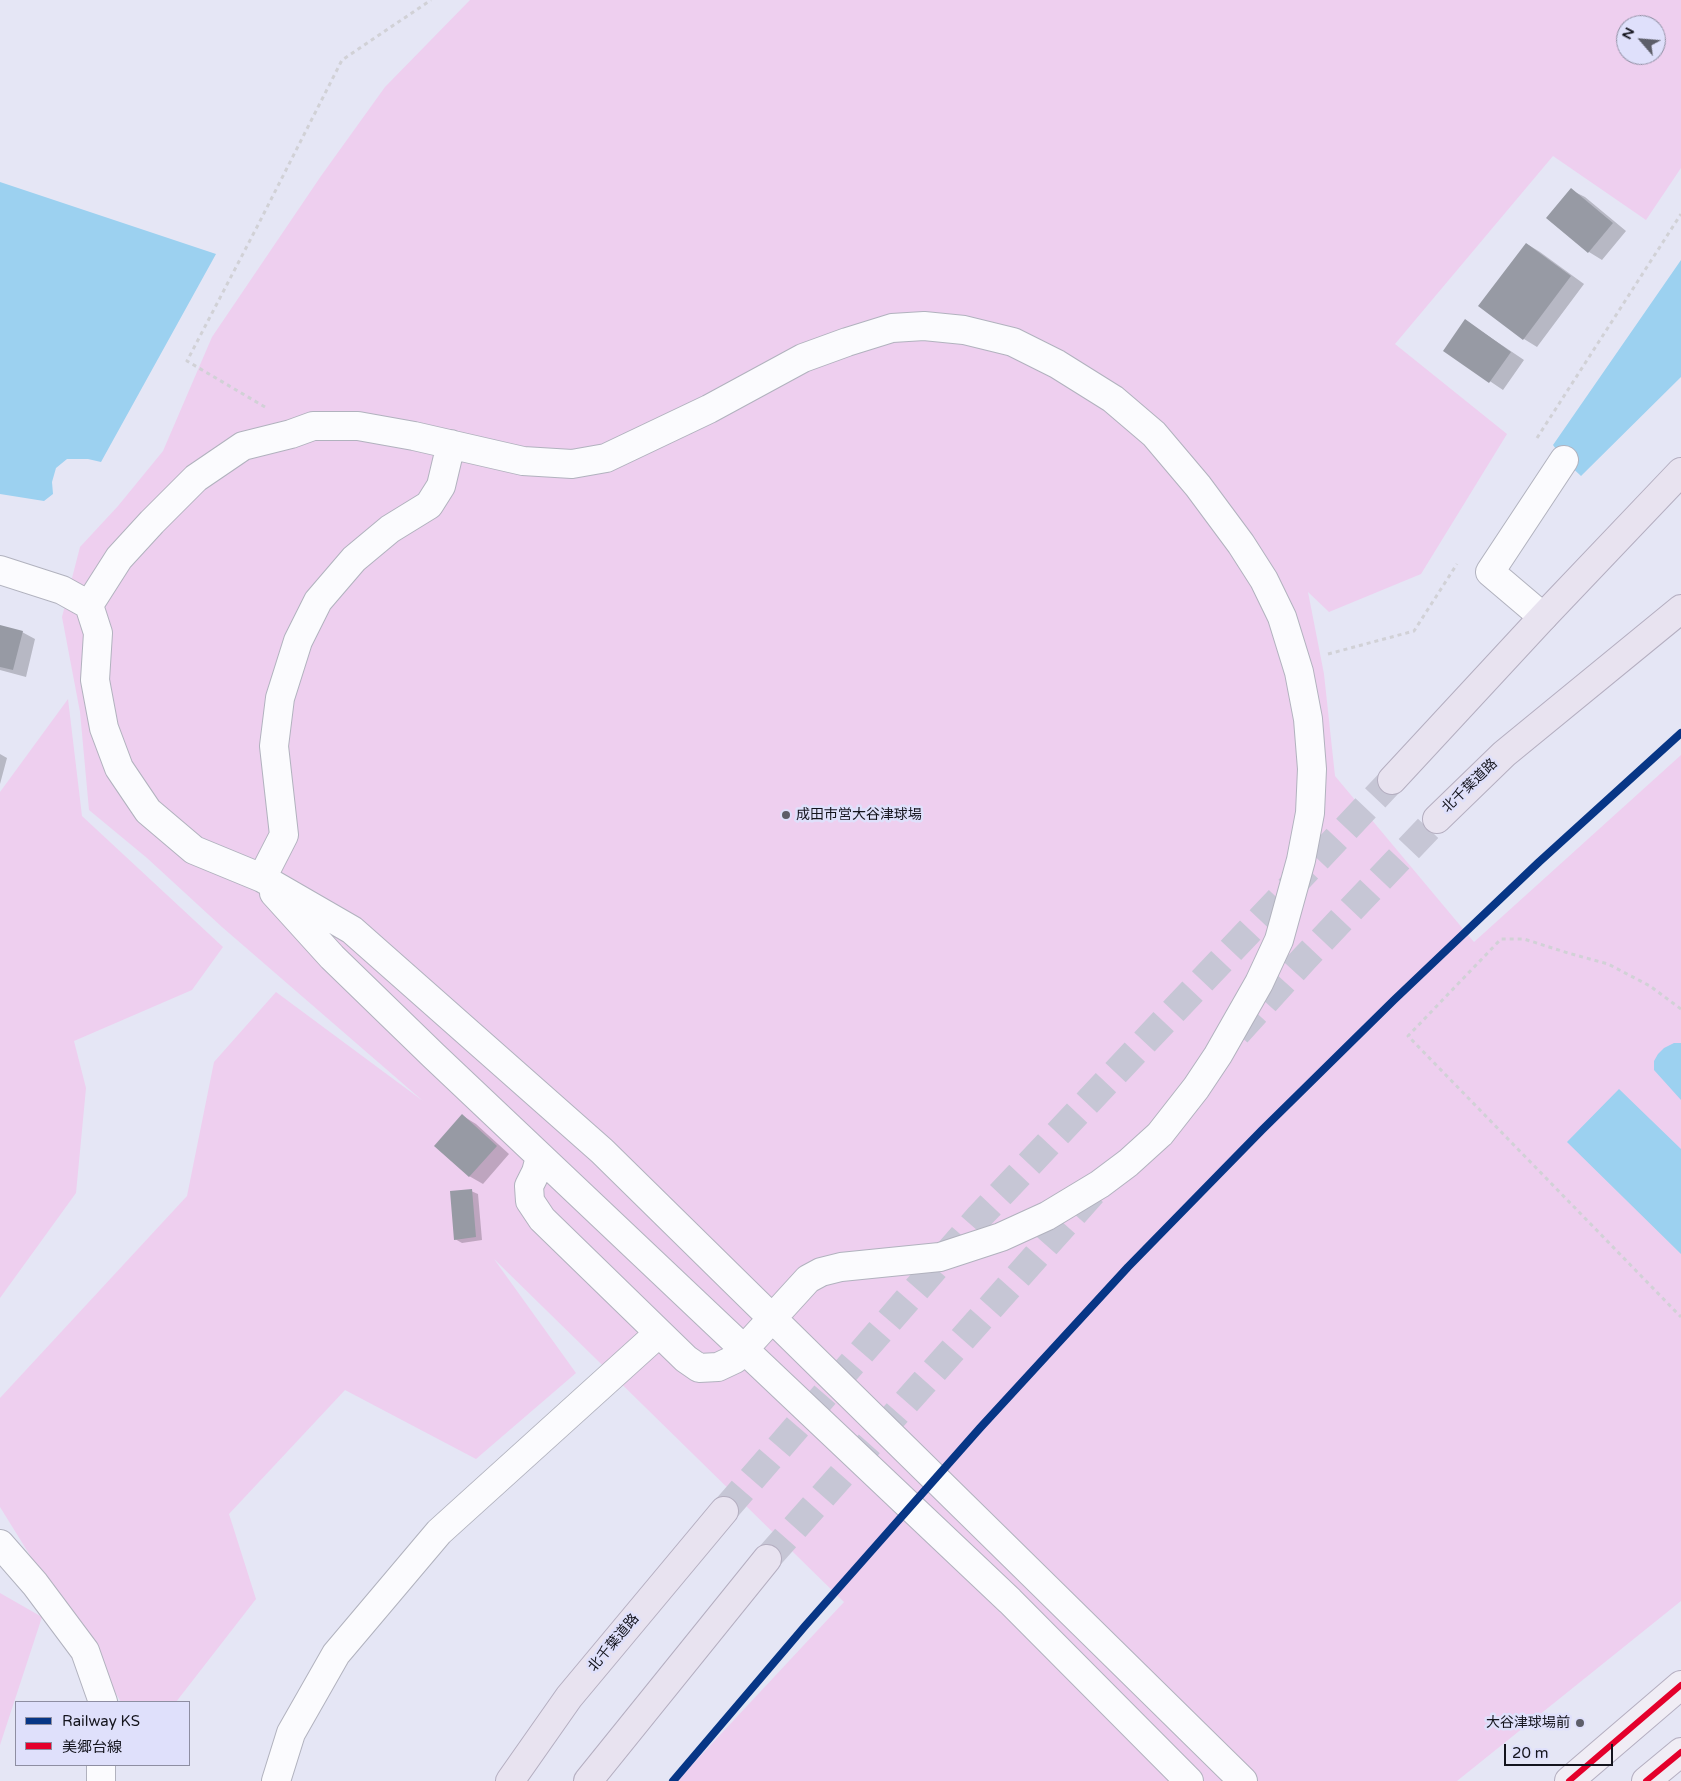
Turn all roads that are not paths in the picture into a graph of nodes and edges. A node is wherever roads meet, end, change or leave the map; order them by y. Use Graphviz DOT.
graph roads {
  1 [pos="451,444"];
  2 [pos="1564,460"];
  3 [pos="1681,472"];
  4 [pos="0,570"];
  5 [pos="89,605"];
  6 [pos="1681,609"];
  7 [pos="1543,617"];
  8 [pos="1392,780"];
  9 [pos="1437,819"];
  10 [pos="262,878"];
  11 [pos="540,1157"];
  12 [pos="771,1318"];
  13 [pos="659,1333"];
  14 [pos="743,1349"];
  15 [pos="724,1511"];
  16 [pos="0,1544"];
  17 [pos="768,1559"];
  18 [pos="1681,1685"];
  19 [pos="103,1701"];
  20 [pos="1681,1752"];
  21 [pos="101,1766"];
  22 [pos="100,1781"];
  23 [pos="276,1781"];
  24 [pos="510,1781"];
  25 [pos="588,1781"];
  26 [pos="1189,1781"];
  27 [pos="1243,1781"];
  28 [pos="1569,1781"];
  29 [pos="1646,1781"];
  1 -- 5 [label="street"];
  1 -- 10 [label="street"];
  1 -- 12 [label="street"];
  2 -- 7 [label="street"];
  3 -- 7 [label="highway"];
  4 -- 5 [label="street"];
  5 -- 10 [label="street"];
  6 -- 9 [label="highway, 北千葉道路"];
  7 -- 8 [label="highway"];
  10 -- 11 [label="street"];
  10 -- 12 [label="street"];
  11 -- 13 [label="street"];
  11 -- 14 [label="street"];
  12 -- 14 [label="street"];
  12 -- 27 [label="street"];
  13 -- 14 [label="street"];
  13 -- 23 [label="street"];
  14 -- 26 [label="street"];
  15 -- 24 [label="highway, 北千葉道路"];
  16 -- 19 [label="street"];
  17 -- 25 [label="highway"];
  18 -- 28 [label="main road"];
  20 -- 29 [label="main road"];
  21 -- 22 [label="street"];
}
